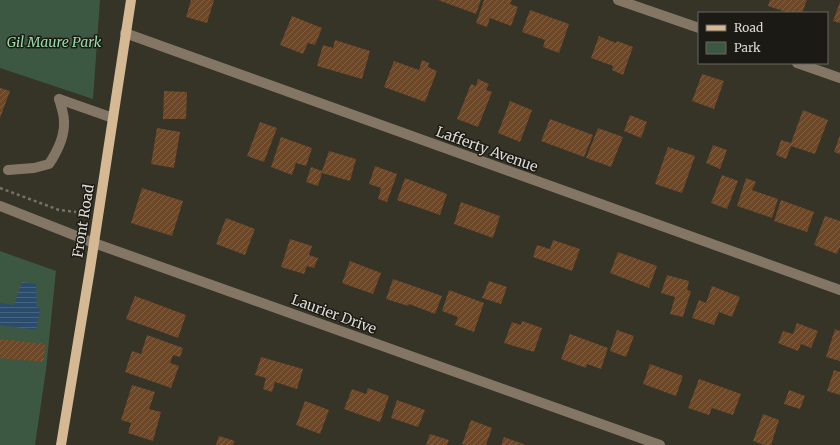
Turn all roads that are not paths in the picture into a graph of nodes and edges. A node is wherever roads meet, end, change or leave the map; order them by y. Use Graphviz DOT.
graph roads {
  1 [pos="131,0"];
  2 [pos="618,0"];
  3 [pos="698,28"];
  4 [pos="126,33"];
  5 [pos="800,64"];
  6 [pos="840,78"];
  7 [pos="113,118"];
  8 [pos="8,170"];
  9 [pos="0,206"];
  10 [pos="94,244"];
  11 [pos="840,290"];
  12 [pos="61,445"];
  13 [pos="660,445"];
  1 -- 4 [label="main road, Front Road"];
  2 -- 3 [label="street"];
  4 -- 7 [label="main road, Front Road"];
  4 -- 11 [label="street, Lafferty Avenue"];
  5 -- 6 [label="street"];
  7 -- 8 [label="street"];
  7 -- 10 [label="main road, Front Road"];
  9 -- 10 [label="street, Laurier Drive"];
  10 -- 12 [label="main road, Front Road"];
  10 -- 13 [label="street, Laurier Drive"];
}
